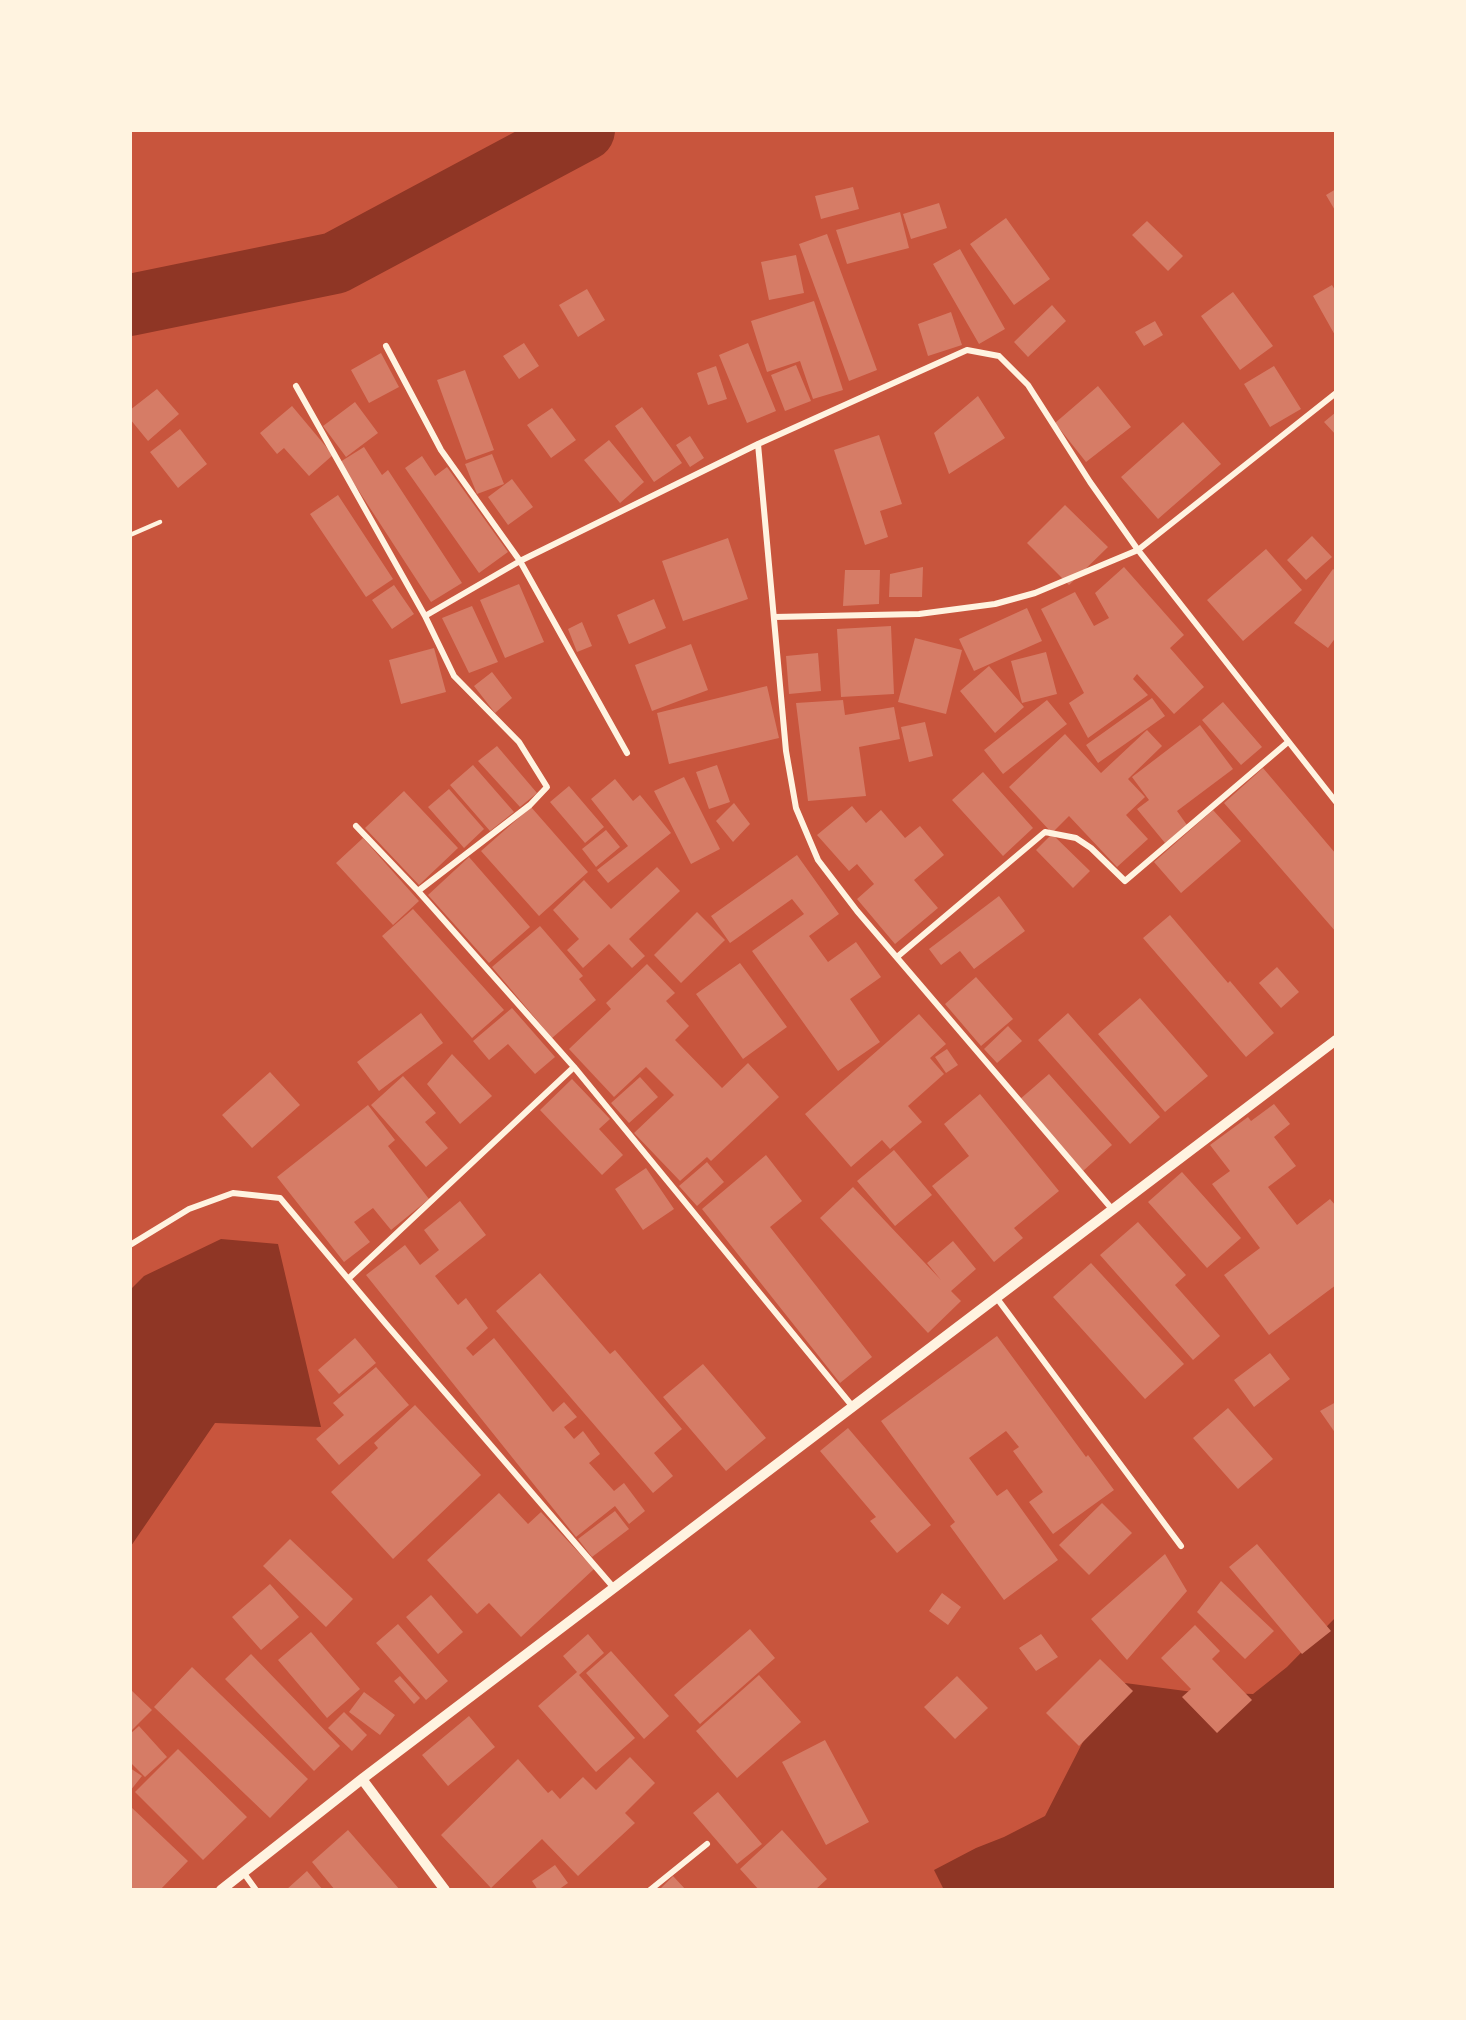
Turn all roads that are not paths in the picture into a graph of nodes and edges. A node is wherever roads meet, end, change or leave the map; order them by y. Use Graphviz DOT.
graph roads {
  1 [pos="386,346"];
  2 [pos="296,386"];
  3 [pos="1335,393"];
  4 [pos="758,444"];
  5 [pos="160,522"];
  6 [pos="130,535"];
  7 [pos="1138,550"];
  8 [pos="520,561"];
  9 [pos="425,616"];
  10 [pos="774,617"];
  11 [pos="1288,742"];
  12 [pos="627,753"];
  13 [pos="1335,802"];
  14 [pos="356,826"];
  15 [pos="418,891"];
  16 [pos="897,957"];
  17 [pos="1335,1040"];
  18 [pos="574,1067"];
  19 [pos="1112,1209"];
  20 [pos="130,1245"];
  21 [pos="348,1279"];
  22 [pos="996,1298"];
  23 [pos="853,1408"];
  24 [pos="1181,1546"];
  25 [pos="614,1587"];
  26 [pos="362,1779"];
  27 [pos="707,1844"];
  28 [pos="243,1872"];
  29 [pos="221,1890"];
  30 [pos="256,1890"];
  31 [pos="445,1890"];
  32 [pos="650,1890"];
  1 -- 8 [label="street"];
  2 -- 9 [label="street"];
  3 -- 7 [label="street"];
  4 -- 7 [label="street"];
  4 -- 8 [label="street"];
  4 -- 10 [label="street"];
  5 -- 6 [label="lane"];
  7 -- 10 [label="street"];
  7 -- 11 [label="street"];
  8 -- 9 [label="street"];
  8 -- 12 [label="street"];
  9 -- 15 [label="street"];
  10 -- 16 [label="street"];
  11 -- 13 [label="street"];
  11 -- 16 [label="street"];
  14 -- 15 [label="street"];
  15 -- 18 [label="street"];
  16 -- 19 [label="street"];
  17 -- 19 [label="street"];
  18 -- 21 [label="street"];
  18 -- 23 [label="street"];
  19 -- 22 [label="street"];
  20 -- 21 [label="street"];
  21 -- 25 [label="street"];
  22 -- 23 [label="street"];
  22 -- 24 [label="street"];
  23 -- 25 [label="street"];
  25 -- 26 [label="street"];
  26 -- 28 [label="street"];
  26 -- 31 [label="street"];
  27 -- 32 [label="street"];
  28 -- 29 [label="street"];
  28 -- 30 [label="street"];
}
